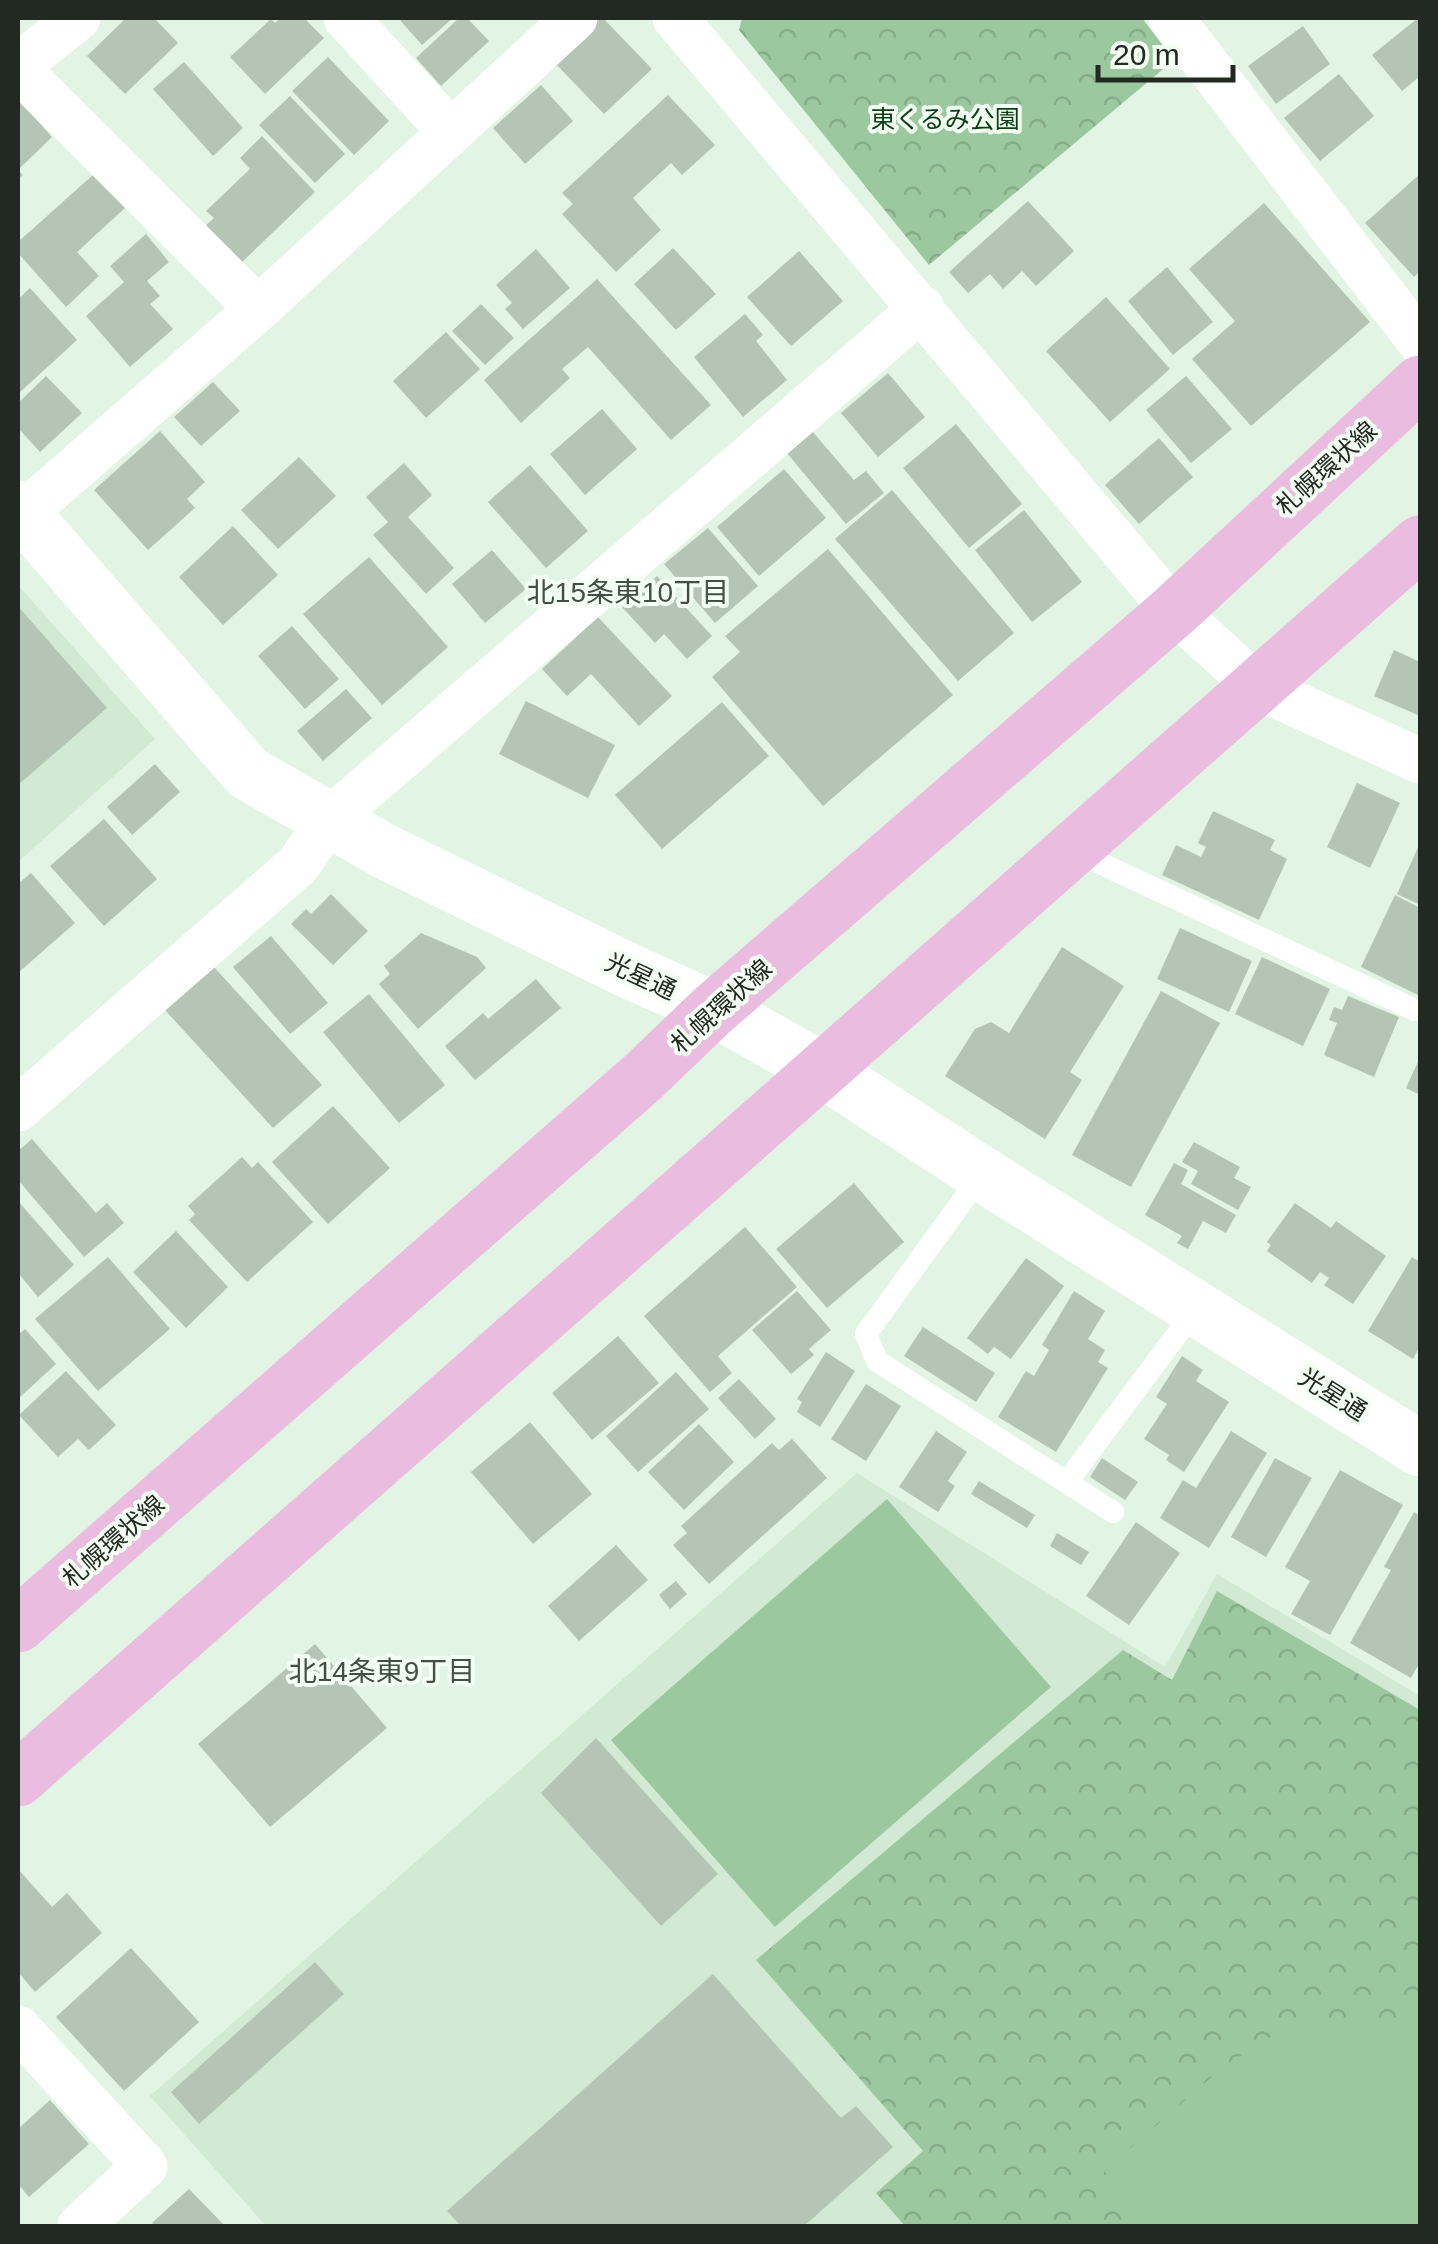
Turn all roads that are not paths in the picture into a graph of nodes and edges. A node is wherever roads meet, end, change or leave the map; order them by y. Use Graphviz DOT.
graph roads {
  1 [pos="78,18"];
  2 [pos="346,18"];
  3 [pos="574,18"];
  4 [pos="1171,18"];
  5 [pos="685,21"];
  6 [pos="18,67"];
  7 [pos="449,130"];
  8 [pos="922,308"];
  9 [pos="258,310"];
  10 [pos="1420,342"];
  11 [pos="1420,383"];
  12 [pos="20,511"];
  13 [pos="1420,543"];
  14 [pos="1174,611"];
  15 [pos="1258,687"];
  16 [pos="1420,761"];
  17 [pos="328,821"];
  18 [pos="1072,849"];
  19 [pos="714,1010"];
  20 [pos="1415,1010"];
  21 [pos="821,1068"];
  22 [pos="18,1109"];
  23 [pos="982,1174"];
  24 [pos="1196,1308"];
  25 [pos="1418,1443"];
  26 [pos="1066,1482"];
  27 [pos="1113,1512"];
  28 [pos="18,1625"];
  29 [pos="18,1780"];
  30 [pos="18,2028"];
  31 [pos="110,2217"];
  1 -- 6 [label="street"];
  2 -- 7 [label="street"];
  3 -- 7 [label="street"];
  4 -- 10 [label="street"];
  5 -- 8 [label="street"];
  6 -- 9 [label="street"];
  7 -- 9 [label="street"];
  8 -- 14 [label="street"];
  8 -- 17 [label="street"];
  9 -- 12 [label="street"];
  11 -- 14 [label="main road, 札幌環状線"];
  12 -- 17 [label="street, 光星通"];
  13 -- 15 [label="main road"];
  14 -- 15 [label="street"];
  14 -- 19 [label="main road, 札幌環状線"];
  15 -- 16 [label="street"];
  15 -- 18 [label="main road"];
  17 -- 19 [label="street, 光星通"];
  17 -- 22 [label="street"];
  18 -- 20 [label="lane"];
  18 -- 21 [label="main road"];
  19 -- 21 [label="street, 光星通"];
  19 -- 28 [label="main road, 札幌環状線"];
  21 -- 23 [label="street, 光星通"];
  21 -- 29 [label="main road"];
  23 -- 24 [label="street, 光星通"];
  23 -- 26 [label="lane"];
  24 -- 25 [label="street, 光星通"];
  24 -- 26 [label="lane"];
  26 -- 27 [label="lane"];
  30 -- 31 [label="street"];
}
